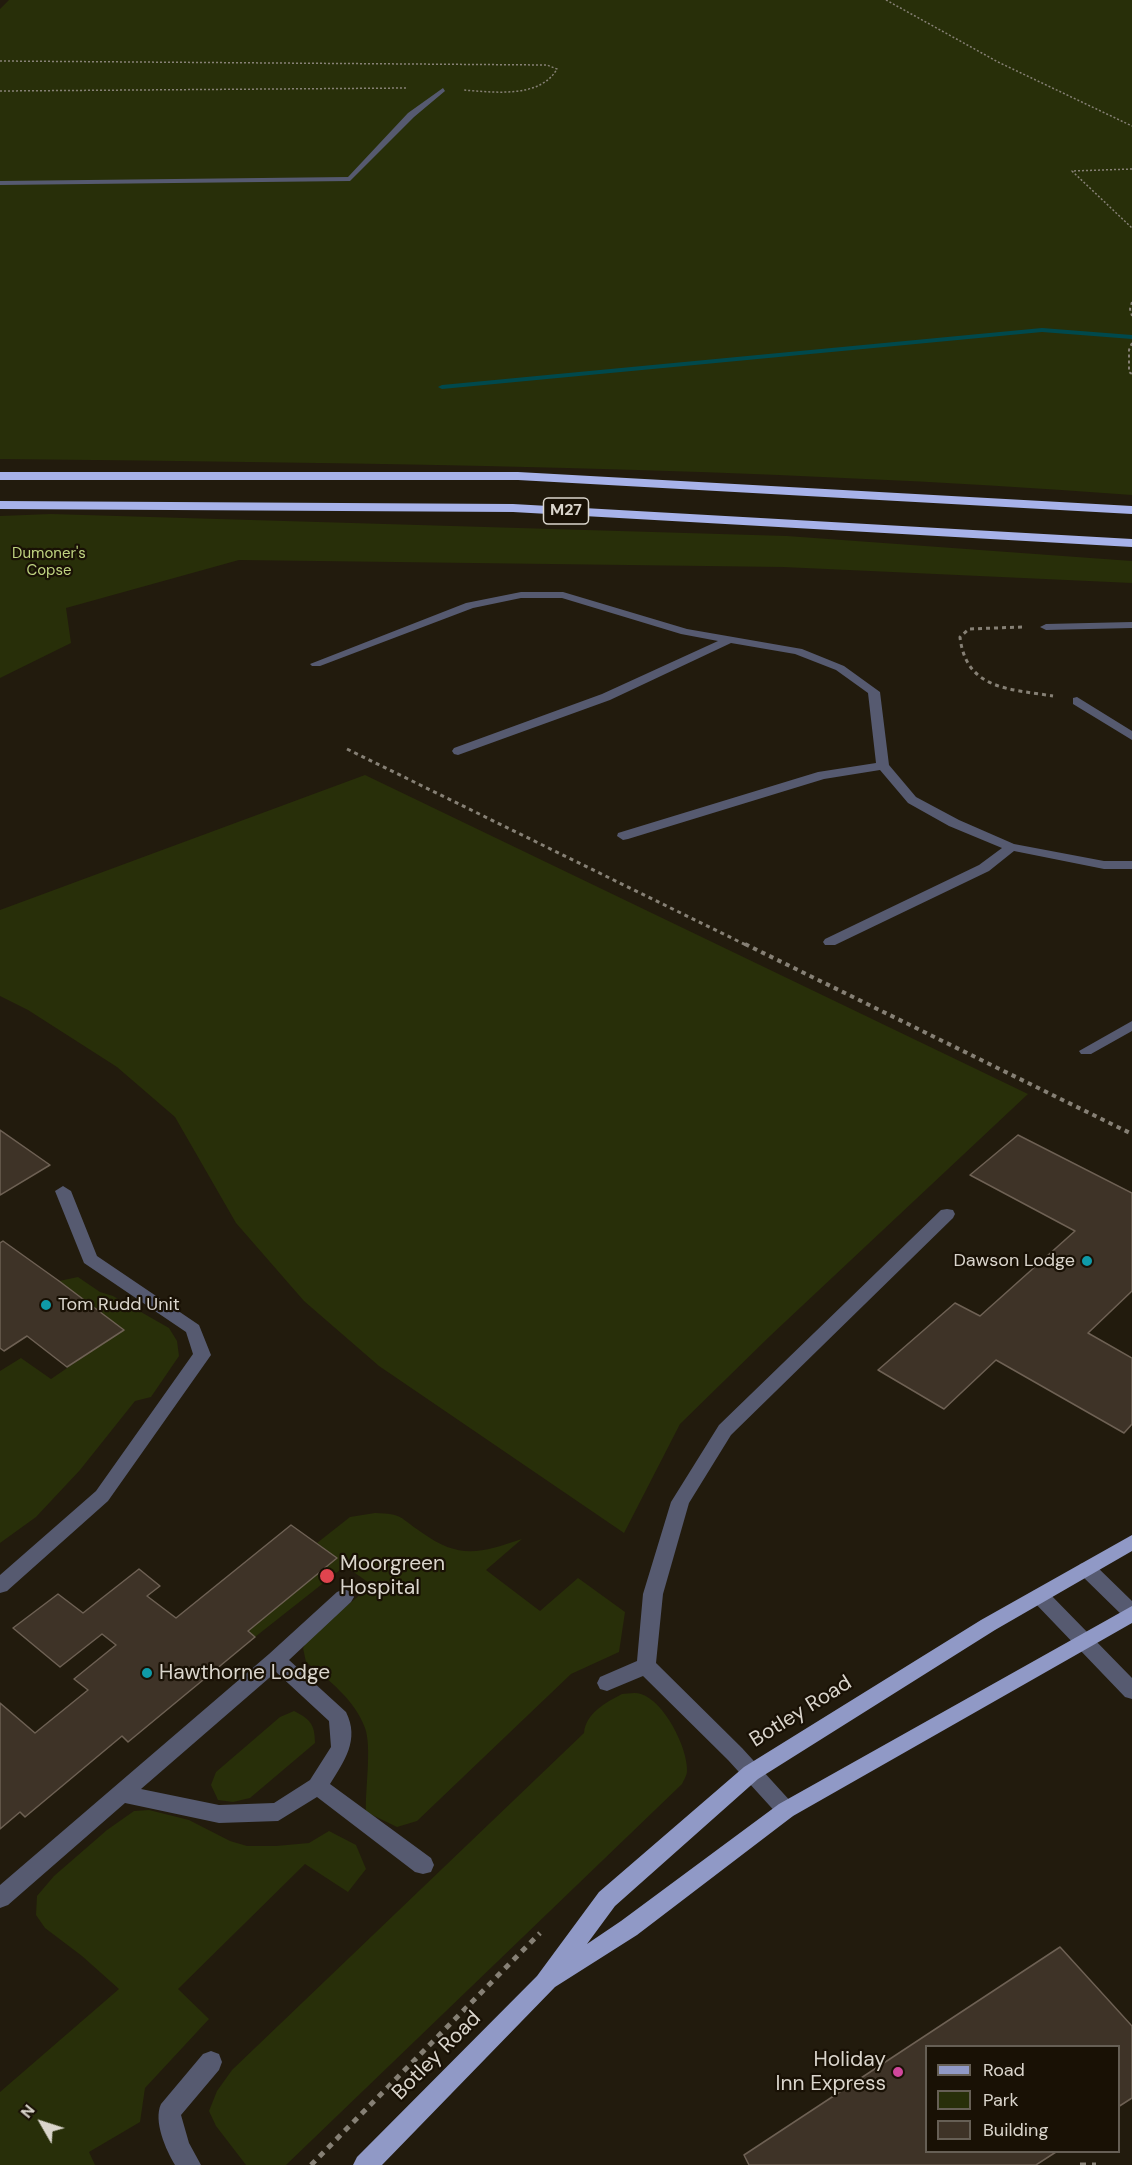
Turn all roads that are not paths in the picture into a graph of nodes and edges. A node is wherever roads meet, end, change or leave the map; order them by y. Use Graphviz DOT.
graph roads {
  1 [pos="443,90"];
  2 [pos="0,183"];
  3 [pos="130,191"];
  4 [pos="83,192"];
  5 [pos="0,476"];
  6 [pos="0,505"];
  7 [pos="1132,510"];
  8 [pos="1132,543"];
  9 [pos="1132,625"];
  10 [pos="1046,627"];
  11 [pos="729,639"];
  12 [pos="316,664"];
  13 [pos="1077,701"];
  14 [pos="1132,736"];
  15 [pos="458,751"];
  16 [pos="883,766"];
  17 [pos="623,836"];
  18 [pos="1011,846"];
  19 [pos="1132,865"];
  20 [pos="830,942"];
  21 [pos="1132,1025"];
  22 [pos="1086,1051"];
  23 [pos="63,1191"];
  24 [pos="947,1214"];
  25 [pos="1132,1542"];
  26 [pos="1087,1569"];
  27 [pos="0,1586"];
  28 [pos="1040,1596"];
  29 [pos="344,1597"];
  30 [pos="1132,1614"];
  31 [pos="1085,1642"];
  32 [pos="276,1659"];
  33 [pos="646,1666"];
  34 [pos="607,1683"];
  35 [pos="1132,1691"];
  36 [pos="751,1773"];
  37 [pos="317,1786"];
  38 [pos="120,1793"];
  39 [pos="786,1810"];
  40 [pos="423,1865"];
  41 [pos="0,1898"];
  42 [pos="545,1983"];
  43 [pos="212,2062"];
  44 [pos="189,2165"];
  45 [pos="365,2165"];
  1 -- 2 [label="street"];
  3 -- 4 [label="street"];
  5 -- 7 [label="highway, M27"];
  6 -- 8 [label="highway, M27"];
  9 -- 10 [label="street"];
  11 -- 12 [label="street"];
  11 -- 15 [label="street"];
  11 -- 16 [label="street"];
  13 -- 14 [label="street"];
  16 -- 17 [label="street"];
  16 -- 18 [label="street"];
  18 -- 19 [label="street"];
  18 -- 20 [label="street"];
  21 -- 22 [label="street"];
  23 -- 27 [label="street"];
  24 -- 33 [label="street"];
  25 -- 26 [label="main road, Botley Road"];
  26 -- 28 [label="main road, Botley Road"];
  26 -- 30 [label="street"];
  28 -- 31 [label="street"];
  28 -- 36 [label="main road, Botley Road"];
  29 -- 32 [label="street"];
  30 -- 31 [label="main road, Botley Road"];
  31 -- 35 [label="street"];
  31 -- 39 [label="main road, Botley Road"];
  32 -- 37 [label="street"];
  32 -- 38 [label="street"];
  33 -- 34 [label="street"];
  33 -- 36 [label="street"];
  36 -- 39 [label="street"];
  36 -- 42 [label="main road, Botley Road"];
  37 -- 38 [label="street"];
  37 -- 40 [label="street"];
  38 -- 41 [label="street"];
  39 -- 42 [label="main road, Botley Road"];
  42 -- 45 [label="main road, Botley Road"];
  43 -- 44 [label="street"];
}
